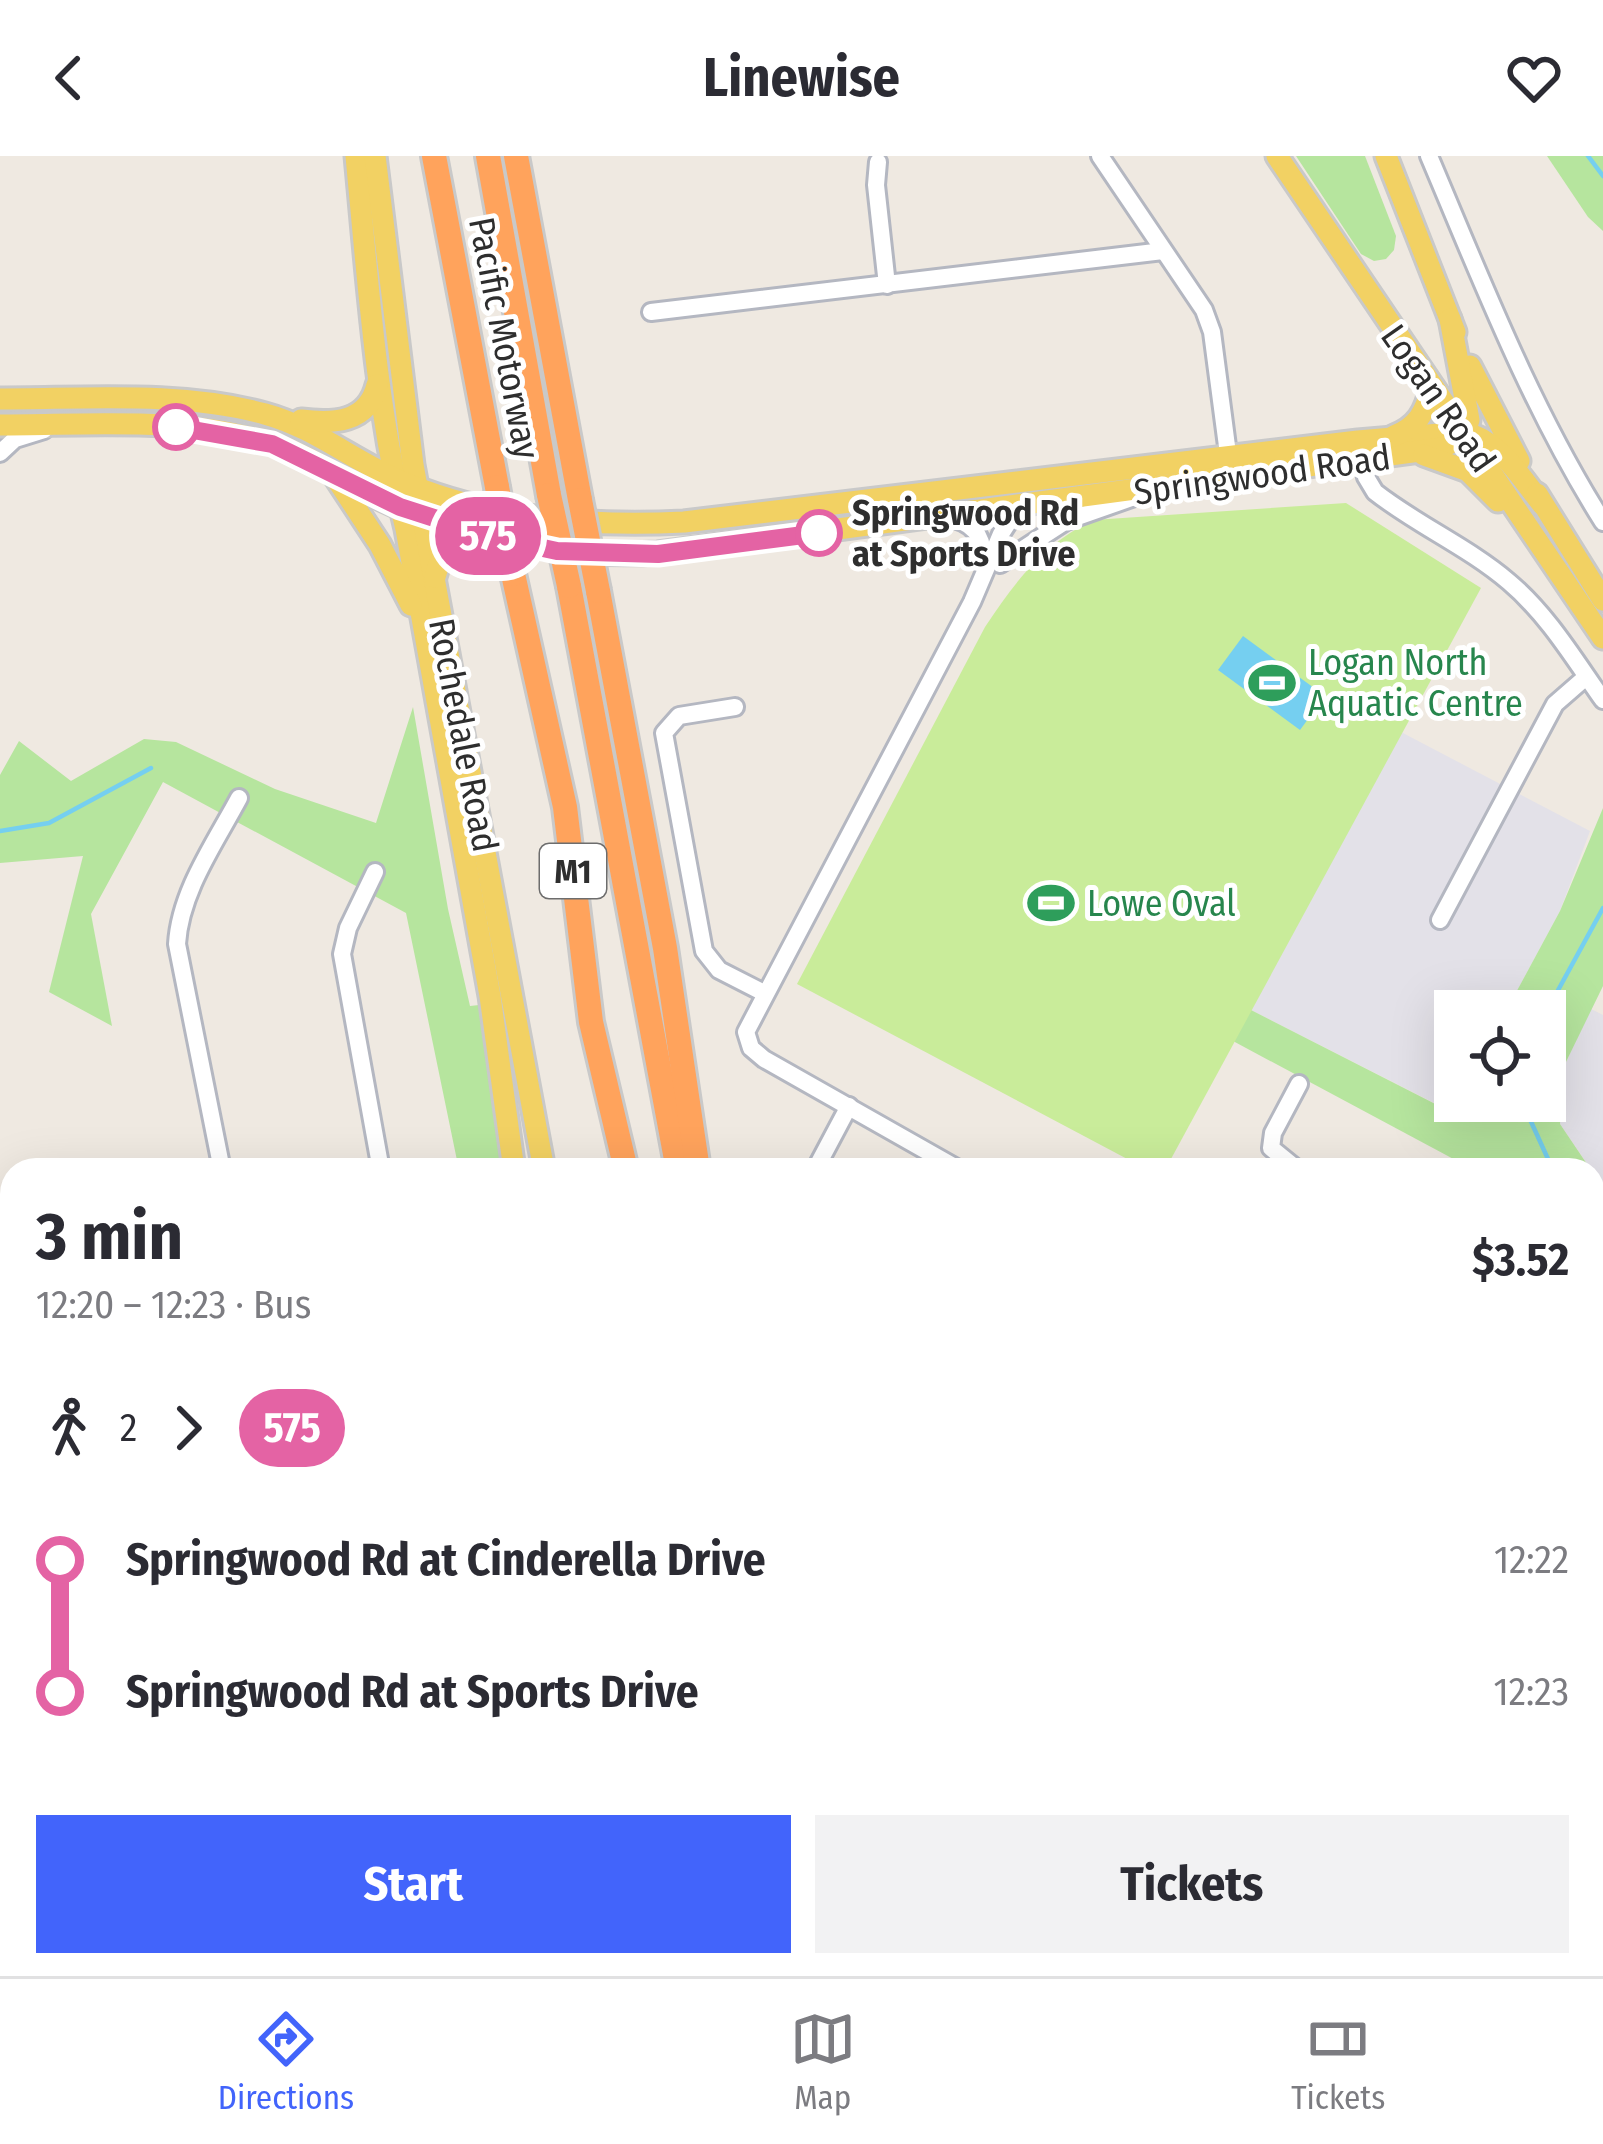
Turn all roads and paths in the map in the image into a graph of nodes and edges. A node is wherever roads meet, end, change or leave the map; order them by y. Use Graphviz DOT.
graph roads {
  1 [pos="356,156"];
  2 [pos="375,156"];
  3 [pos="434,156"];
  4 [pos="488,156"];
  5 [pos="516,156"];
  6 [pos="1100,156"];
  7 [pos="1277,156"];
  8 [pos="1386,156"];
  9 [pos="1429,156"];
  10 [pos="878,163"];
  11 [pos="1163,251"];
  12 [pos="887,285"];
  13 [pos="651,312"];
  14 [pos="1450,319"];
  15 [pos="377,382"];
  16 [pos="1431,388"];
  17 [pos="0,399"];
  18 [pos="283,420"];
  19 [pos="0,424"];
  20 [pos="69,425"];
  21 [pos="1464,433"];
  22 [pos="1388,438"];
  23 [pos="1360,450"];
  24 [pos="1417,452"];
  25 [pos="0,454"];
  26 [pos="1148,465"];
  27 [pos="1230,468"];
  28 [pos="331,470"];
  29 [pos="394,478"];
  30 [pos="1016,481"];
  31 [pos="1186,485"];
  32 [pos="418,488"];
  33 [pos="1158,489"];
  34 [pos="1543,505"];
  35 [pos="1019,506"];
  36 [pos="412,511"];
  37 [pos="939,517"];
  38 [pos="1603,522"];
  39 [pos="513,543"];
  40 [pos="1539,545"];
  41 [pos="1000,564"];
  42 [pos="980,576"];
  43 [pos="433,579"];
  44 [pos="1603,600"];
  45 [pos="972,602"];
  46 [pos="422,627"];
  47 [pos="1603,638"];
  48 [pos="1586,677"];
  49 [pos="1603,700"];
  50 [pos="735,707"];
  51 [pos="239,798"];
  52 [pos="375,872"];
  53 [pos="1440,920"];
  54 [pos="764,993"];
  55 [pos="1299,1084"];
  56 [pos="848,1106"];
  57 [pos="220,1158"];
  58 [pos="379,1158"];
  59 [pos="512,1158"];
  60 [pos="542,1158"];
  61 [pos="623,1158"];
  62 [pos="676,1158"];
  63 [pos="696,1158"];
  64 [pos="820,1158"];
  65 [pos="936,1158"];
  66 [pos="1283,1158"];
  1 -- 15 [label="main road, Rochedale Road"];
  2 -- 32 [label="main road, Rochedale Road"];
  3 -- 61 [label="highway, Pacific Motorway / M1, bridge"];
  4 -- 62 [label="highway, Pacific Motorway / M1, bridge"];
  5 -- 63 [label="highway, bridge"];
  6 -- 11 [label="street"];
  7 -- 16 [label="main road, Logan Road"];
  8 -- 14 [label="main road, Logan Road"];
  9 -- 38 [label="street, Logan Road"];
  10 -- 12 [label="street"];
  11 -- 12 [label="street"];
  11 -- 27 [label="street"];
  12 -- 13 [label="street"];
  14 -- 21 [label="main road"];
  14 -- 34 [label="main road, Logan Road"];
  15 -- 18 [label="main road"];
  15 -- 29 [label="main road, Rochedale Road"];
  16 -- 21 [label="main road, Logan Road"];
  16 -- 22 [label="main road"];
  17 -- 18 [label="main road, Springwood Road"];
  18 -- 29 [label="main road, Springwood Road"];
  19 -- 20 [label="main road, Springwood Road"];
  20 -- 25 [label="street"];
  20 -- 28 [label="main road, Springwood Road"];
  21 -- 22 [label="main road, Springwood Road"];
  21 -- 24 [label="main road, Springwood Road"];
  21 -- 34 [label="main road"];
  21 -- 40 [label="main road, Logan Road"];
  22 -- 23 [label="main road, Springwood Road"];
  23 -- 24 [label="main road, Springwood Road"];
  23 -- 27 [label="main road, Springwood Road"];
  23 -- 48 [label="street"];
  24 -- 40 [label="main road"];
  26 -- 27 [label="main road, Springwood Road"];
  26 -- 30 [label="main road, Springwood Road"];
  26 -- 31 [label="main road"];
  27 -- 31 [label="main road, Springwood Road"];
  28 -- 36 [label="main road, Springwood Road"];
  28 -- 46 [label="main road"];
  29 -- 32 [label="main road, Springwood Road"];
  29 -- 36 [label="main road, Rochedale Road"];
  30 -- 32 [label="main road, Springwood Road"];
  30 -- 35 [label="main road"];
  31 -- 33 [label="main road, Springwood Road"];
  32 -- 36 [label="main road, Rochedale Road"];
  33 -- 35 [label="main road, Springwood Road"];
  33 -- 41 [label="street"];
  34 -- 44 [label="main road, Logan Road"];
  35 -- 37 [label="main road, Springwood Road"];
  35 -- 41 [label="street"];
  35 -- 42 [label="street"];
  36 -- 39 [label="main road, Springwood Road"];
  36 -- 43 [label="main road, Rochedale Road"];
  36 -- 46 [label="main road, Rochedale Road"];
  37 -- 39 [label="main road, Springwood Road"];
  37 -- 42 [label="street"];
  39 -- 43 [label="main road"];
  40 -- 47 [label="main road, Logan Road"];
  41 -- 45 [label="street"];
  42 -- 45 [label="street"];
  43 -- 60 [label="main road, Rochedale Road"];
  45 -- 54 [label="street"];
  46 -- 59 [label="main road, Rochedale Road"];
  48 -- 49 [label="street"];
  48 -- 53 [label="street"];
  50 -- 54 [label="street"];
  51 -- 57 [label="street"];
  52 -- 58 [label="street"];
  54 -- 56 [label="street"];
  55 -- 66 [label="street"];
  56 -- 64 [label="street"];
  56 -- 65 [label="street"];
}
